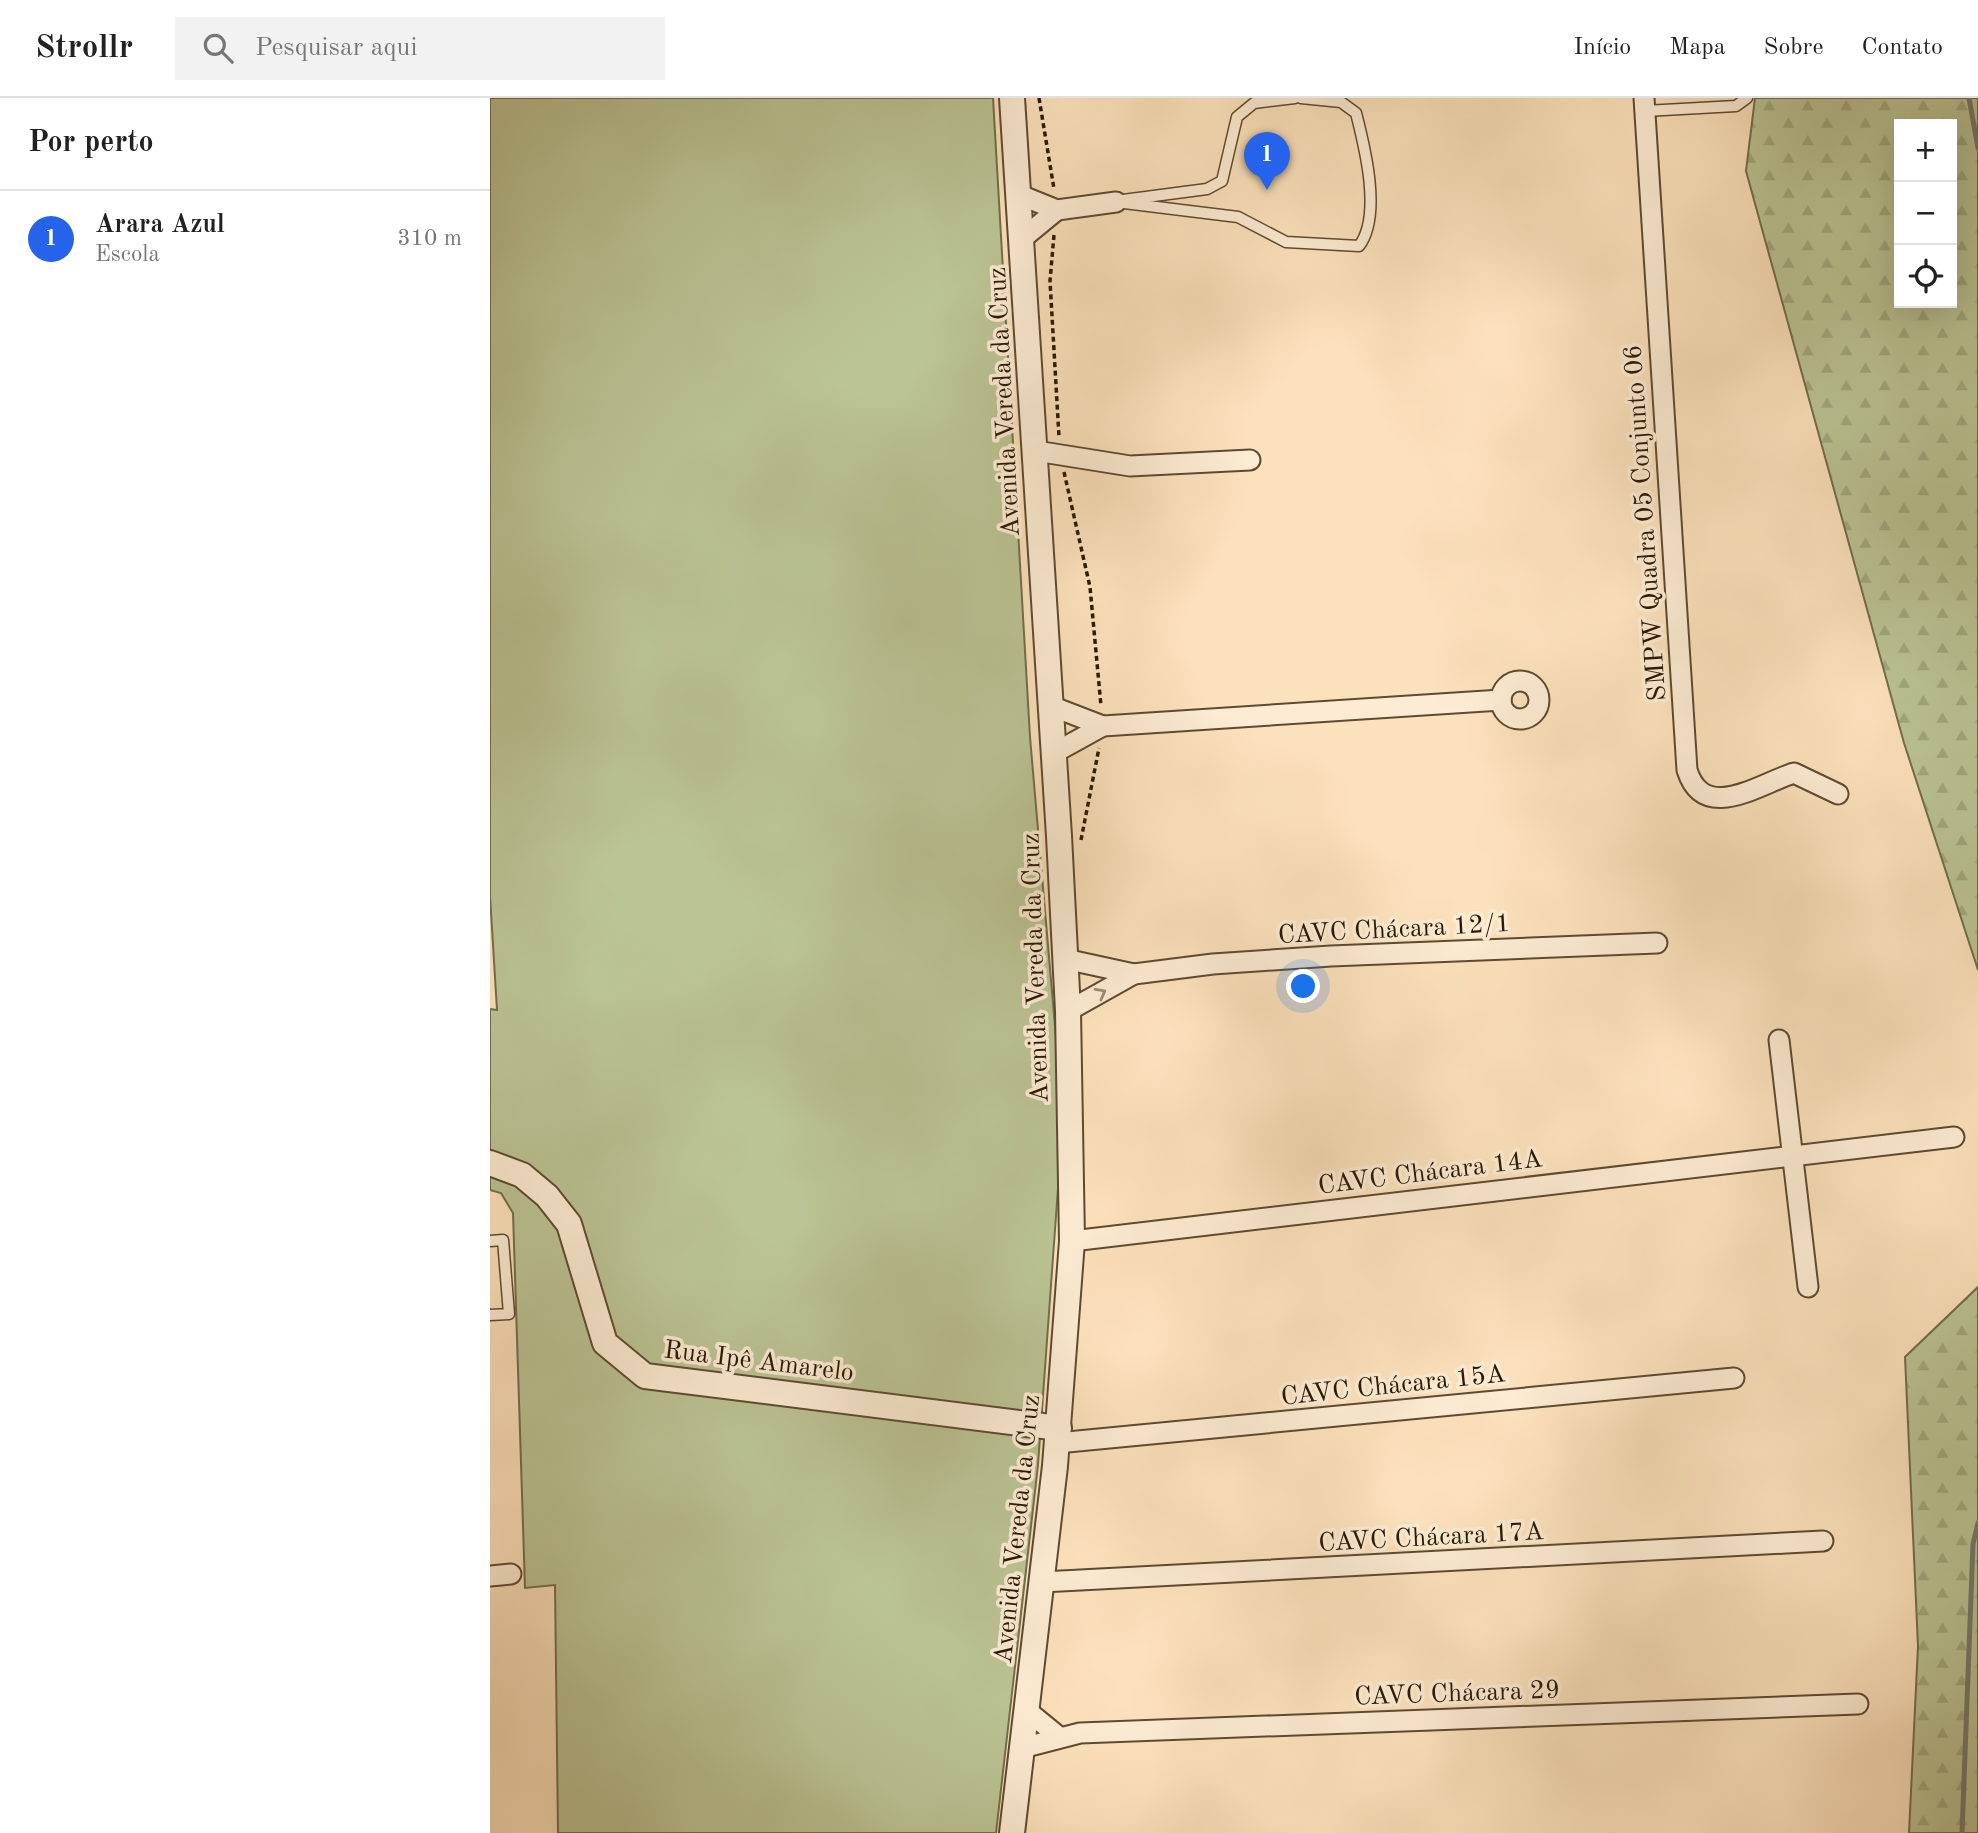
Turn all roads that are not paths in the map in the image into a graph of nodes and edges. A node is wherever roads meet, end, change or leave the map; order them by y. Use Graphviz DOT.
graph roads {
  1 [pos="1012,98"];
  2 [pos="1295,98"];
  3 [pos="1301,98"];
  4 [pos="1747,98"];
  5 [pos="1644,104"];
  6 [pos="1020,195"];
  7 [pos="1116,202"];
  8 [pos="1057,210"];
  9 [pos="1023,238"];
  10 [pos="1048,453"];
  11 [pos="1250,460"];
  12 [pos="1544,699"];
  13 [pos="1051,706"];
  14 [pos="1103,726"];
  15 [pos="1054,753"];
  16 [pos="1838,794"];
  17 [pos="1657,943"];
  18 [pos="1065,959"];
  19 [pos="1134,974"];
  20 [pos="1068,1011"];
  21 [pos="1779,1040"];
  22 [pos="1954,1137"];
  23 [pos="1794,1154"];
  24 [pos="490,1163"];
  25 [pos="490,1241"];
  26 [pos="1072,1241"];
  27 [pos="1808,1287"];
  28 [pos="490,1315"];
  29 [pos="1734,1378"];
  30 [pos="1061,1395"];
  31 [pos="1027,1424"];
  32 [pos="1057,1445"];
  33 [pos="1824,1542"];
  34 [pos="511,1574"];
  35 [pos="490,1576"];
  36 [pos="1042,1582"];
  37 [pos="1858,1704"];
  38 [pos="1026,1709"];
  39 [pos="1058,1736"];
  40 [pos="1022,1748"];
  41 [pos="1012,1833"];
  1 -- 6 [label="street, Avenida Vereda da Cruz"];
  2 -- 7 [label="lane"];
  3 -- 7 [label="lane"];
  4 -- 5 [label="lane"];
  5 -- 16 [label="street, SMPW Quadra 05 Conjunto 06"];
  6 -- 8 [label="street"];
  6 -- 9 [label="street, Avenida Vereda da Cruz"];
  7 -- 8 [label="street"];
  8 -- 9 [label="street"];
  9 -- 10 [label="street, Avenida Vereda da Cruz"];
  10 -- 11 [label="street"];
  10 -- 13 [label="street, Avenida Vereda da Cruz"];
  12 -- 14 [label="street"];
  13 -- 14 [label="street"];
  13 -- 15 [label="street, Avenida Vereda da Cruz"];
  14 -- 15 [label="street"];
  15 -- 18 [label="street, Avenida Vereda da Cruz"];
  17 -- 19 [label="street, CAVC Chácara 12/1"];
  18 -- 19 [label="street, CAVC Chácara 12/1"];
  18 -- 20 [label="street, Avenida Vereda da Cruz"];
  20 -- 19 [label="street, CAVC Chácara 12/1, one-way"];
  20 -- 26 [label="street, Avenida Vereda da Cruz"];
  21 -- 23 [label="street"];
  22 -- 23 [label="street, CAVC Chácara 14A"];
  23 -- 26 [label="street, CAVC Chácara 14A"];
  23 -- 27 [label="street"];
  24 -- 31 [label="street, Rua Ipê Amarelo"];
  25 -- 28 [label="lane"];
  26 -- 30 [label="street, Avenida Vereda da Cruz"];
  29 -- 32 [label="street, CAVC Chácara 15A"];
  30 -- 31 [label="street"];
  30 -- 32 [label="street, Avenida Vereda da Cruz"];
  31 -- 32 [label="street, Rua Ipê Amarelo"];
  31 -- 32 [label="street"];
  32 -- 36 [label="street, Avenida Vereda da Cruz"];
  33 -- 36 [label="street, CAVC Chácara 17A"];
  34 -- 35 [label="street"];
  36 -- 38 [label="street, Avenida Vereda da Cruz"];
  37 -- 39 [label="street, CAVC Chácara 29"];
  38 -- 39 [label="street"];
  38 -- 40 [label="street, Avenida Vereda da Cruz"];
  39 -- 40 [label="street, CAVC Chácara 29"];
  40 -- 41 [label="street, Avenida Vereda da Cruz"];
}
